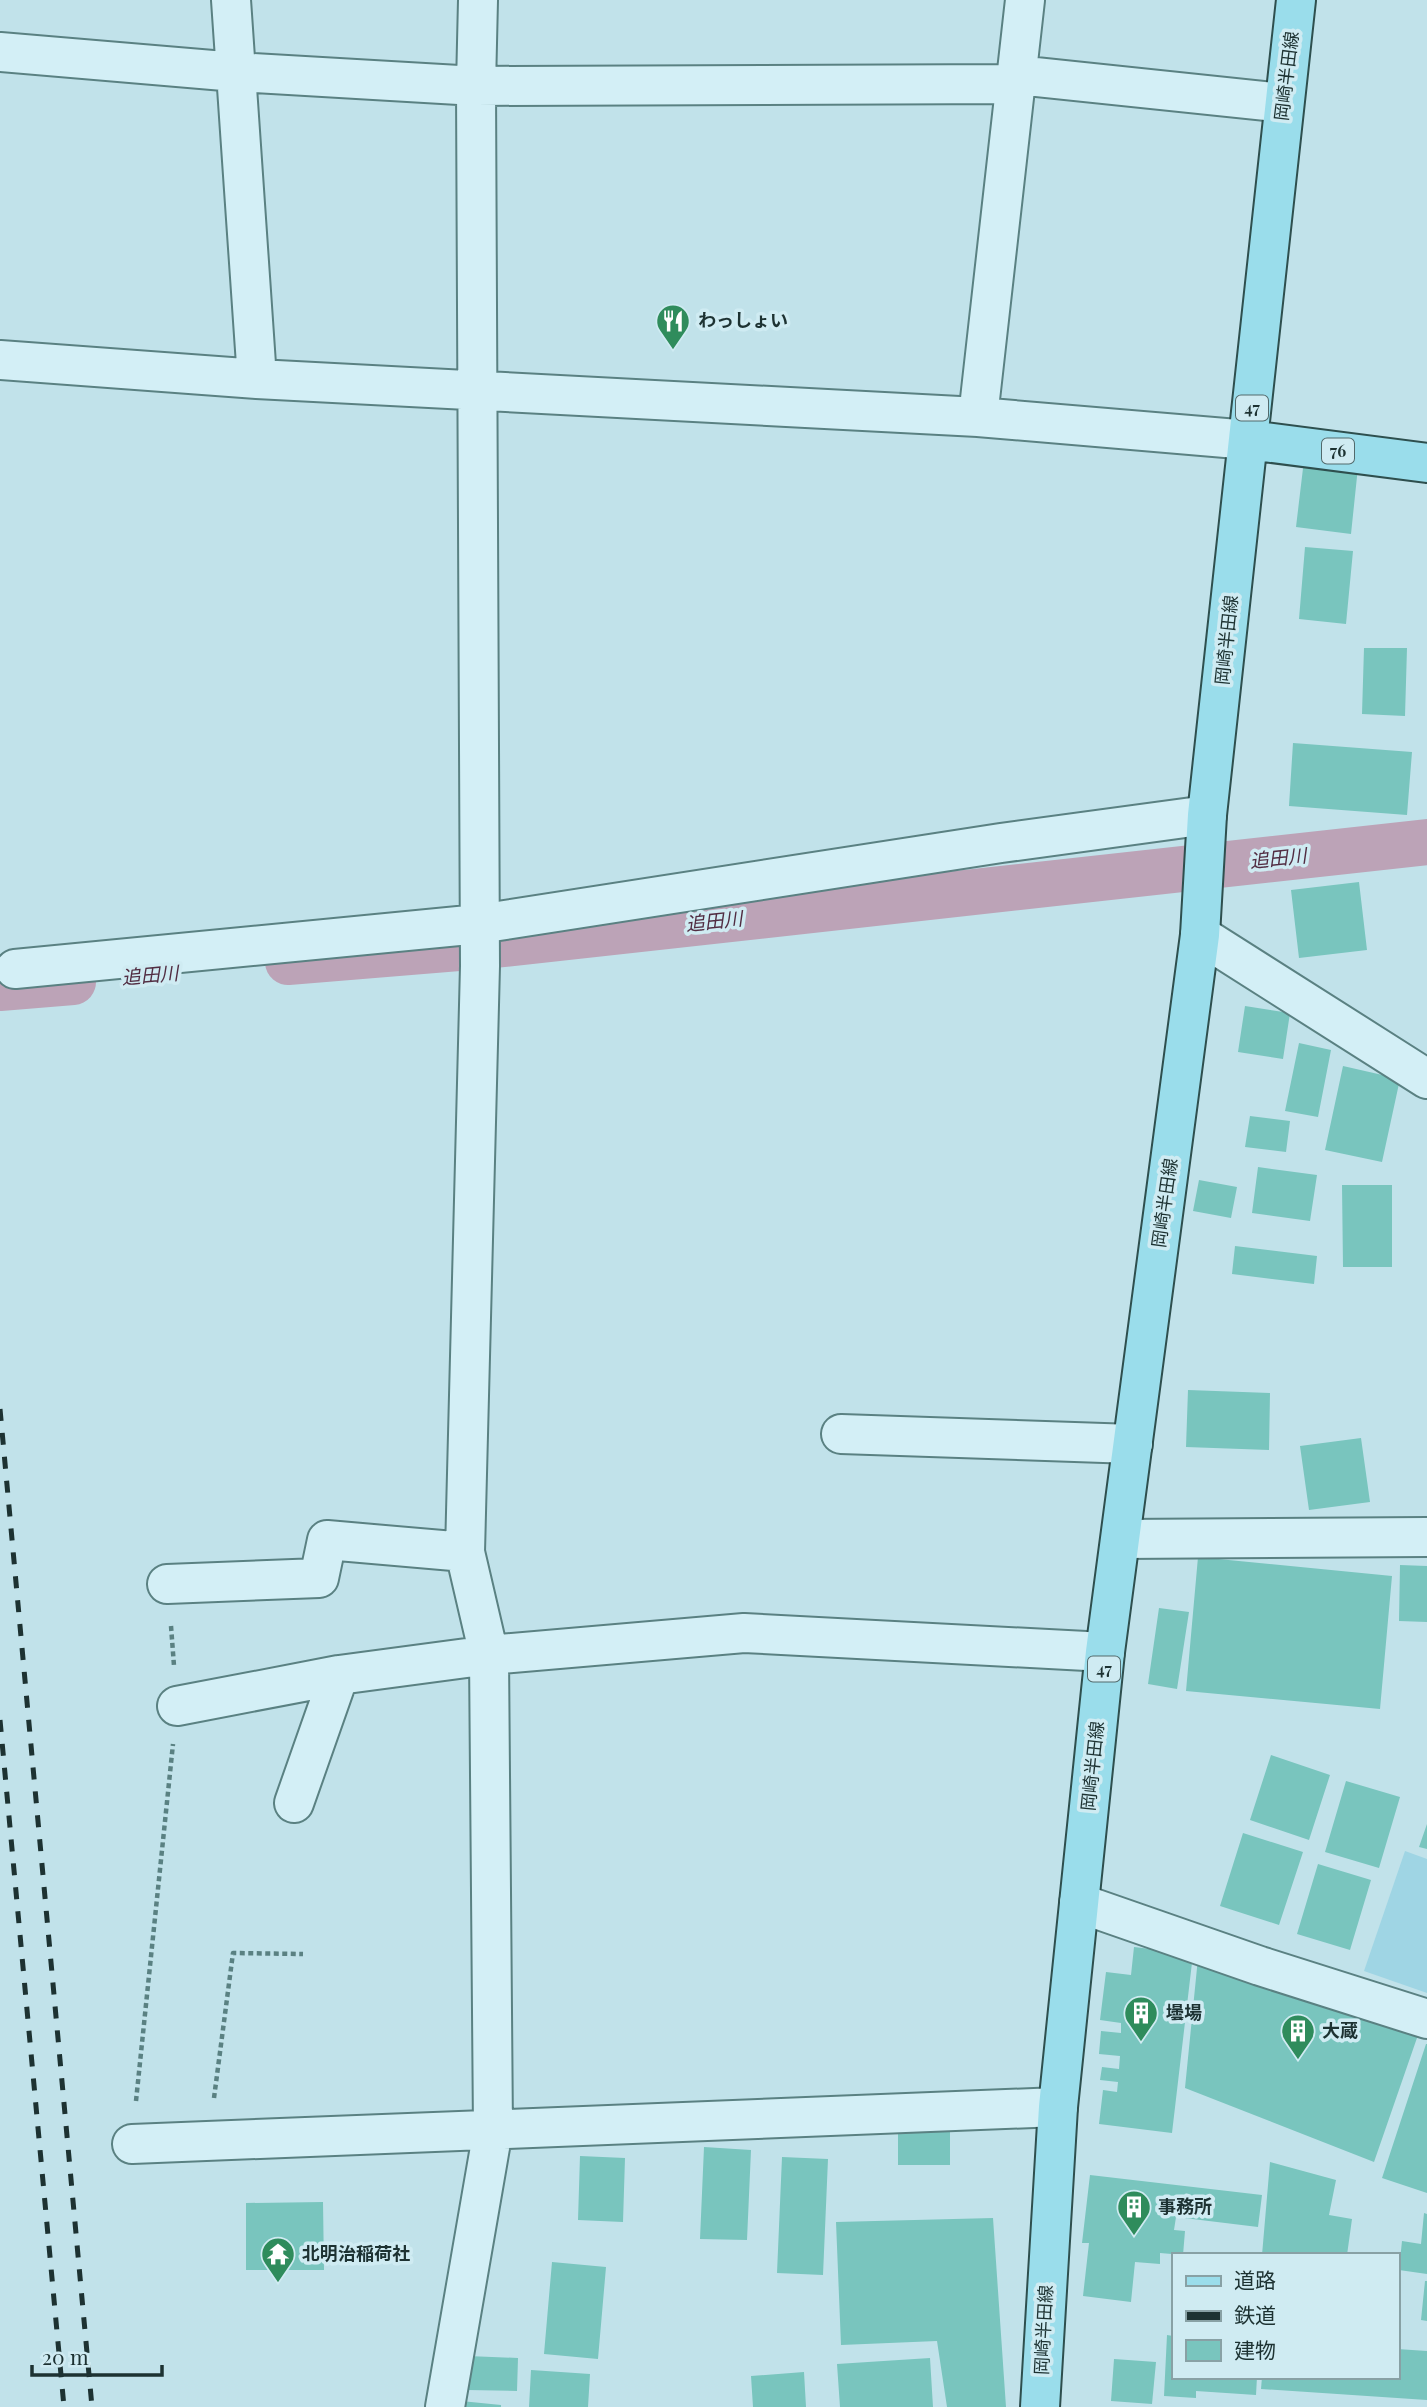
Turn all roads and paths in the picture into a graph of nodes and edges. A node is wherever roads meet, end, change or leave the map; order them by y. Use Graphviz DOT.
graph roads {
  1 [pos="231,0"];
  2 [pos="478,0"];
  3 [pos="1025,0"];
  4 [pos="1296,0"];
  5 [pos="0,52"];
  6 [pos="236,72"];
  7 [pos="1015,80"];
  8 [pos="476,86"];
  9 [pos="1284,103"];
  10 [pos="0,360"];
  11 [pos="257,379"];
  12 [pos="478,390"];
  13 [pos="978,417"];
  14 [pos="1249,440"];
  15 [pos="1427,463"];
  16 [pos="1207,815"];
  17 [pos="1200,935"];
  18 [pos="479,940"];
  19 [pos="15,969"];
  20 [pos="1427,1079"];
  21 [pos="841,1434"];
  22 [pos="1133,1444"];
  23 [pos="1427,1537"];
  24 [pos="1121,1539"];
  25 [pos="465,1552"];
  26 [pos="167,1584"];
  27 [pos="1105,1652"];
  28 [pos="489,1655"];
  29 [pos="339,1675"];
  30 [pos="177,1706"];
  31 [pos="294,1803"];
  32 [pos="1079,1903"];
  33 [pos="303,1954"];
  34 [pos="1427,2019"];
  35 [pos="1058,2107"];
  36 [pos="493,2130"];
  37 [pos="209,2141"];
  38 [pos="132,2144"];
  39 [pos="445,2407"];
  40 [pos="1040,2407"];
  1 -- 6 [label="street"];
  2 -- 8 [label="street"];
  3 -- 7 [label="street"];
  4 -- 9 [label="main road, 岡崎半田線 / 47"];
  5 -- 6 [label="street"];
  6 -- 8 [label="street"];
  6 -- 11 [label="street"];
  7 -- 8 [label="street"];
  7 -- 9 [label="street"];
  7 -- 13 [label="street"];
  8 -- 12 [label="street"];
  9 -- 14 [label="main road, 岡崎半田線 / 47"];
  10 -- 11 [label="street"];
  11 -- 12 [label="street"];
  12 -- 13 [label="street"];
  12 -- 18 [label="street"];
  13 -- 14 [label="street"];
  14 -- 15 [label="main road, 76"];
  14 -- 16 [label="main road, 岡崎半田線 / 47"];
  16 -- 17 [label="main road, 岡崎半田線 / 47"];
  16 -- 18 [label="street"];
  17 -- 20 [label="street"];
  17 -- 22 [label="main road, 岡崎半田線 / 47"];
  18 -- 19 [label="street"];
  18 -- 25 [label="street"];
  21 -- 22 [label="street"];
  22 -- 24 [label="main road, 岡崎半田線 / 47"];
  23 -- 24 [label="street"];
  24 -- 27 [label="main road, 岡崎半田線 / 47"];
  25 -- 26 [label="street"];
  25 -- 28 [label="street"];
  26 -- 30 [label="path"];
  27 -- 28 [label="street"];
  27 -- 32 [label="main road, 岡崎半田線 / 47"];
  28 -- 29 [label="street"];
  28 -- 36 [label="street"];
  29 -- 30 [label="street"];
  29 -- 31 [label="street"];
  30 -- 38 [label="path"];
  32 -- 34 [label="street"];
  32 -- 35 [label="main road, 岡崎半田線 / 47"];
  33 -- 37 [label="path"];
  35 -- 36 [label="street"];
  35 -- 40 [label="main road, 岡崎半田線 / 47"];
  36 -- 37 [label="street"];
  36 -- 39 [label="street"];
  37 -- 38 [label="street"];
}
